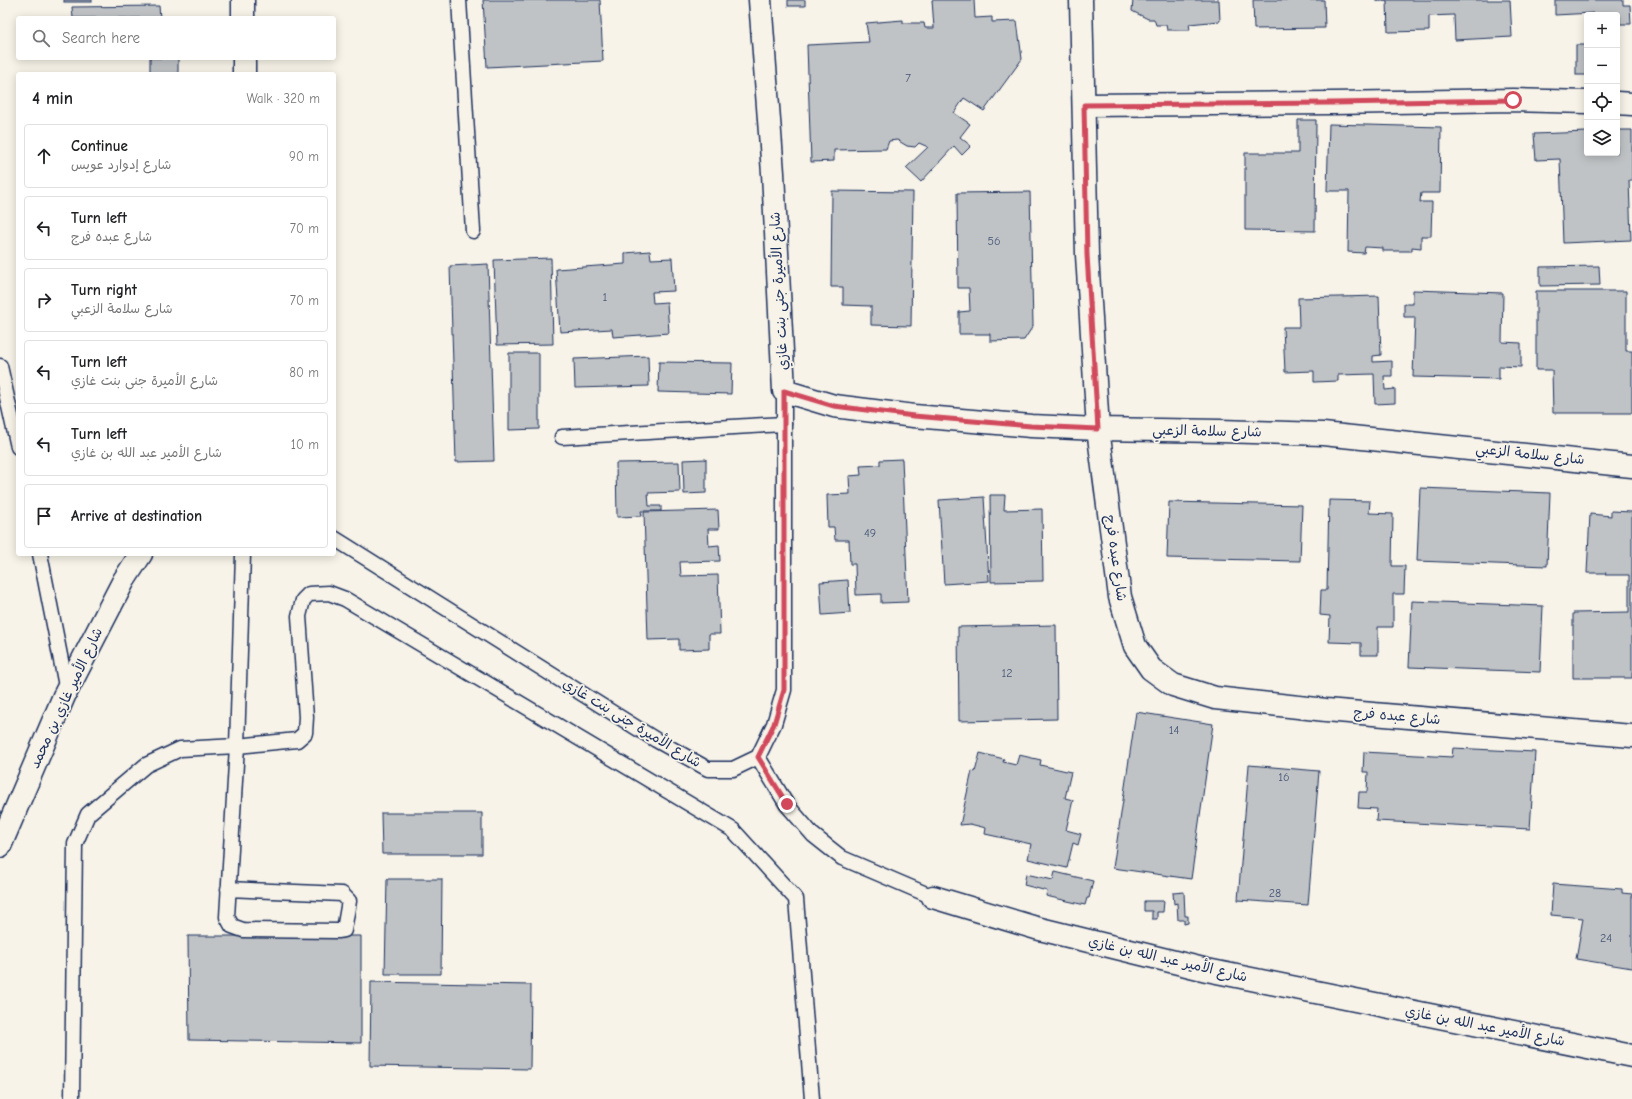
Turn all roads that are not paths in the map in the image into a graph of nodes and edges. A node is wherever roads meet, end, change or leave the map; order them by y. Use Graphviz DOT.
graph roads {
  1 [pos="243,0"];
  2 [pos="459,0"];
  3 [pos="760,0"];
  4 [pos="1081,0"];
  5 [pos="243,16"];
  6 [pos="244,60"];
  7 [pos="244,72"];
  8 [pos="1584,102"];
  9 [pos="1620,103"];
  10 [pos="1632,104"];
  11 [pos="1084,105"];
  12 [pos="473,231"];
  13 [pos="0,366"];
  14 [pos="784,391"];
  15 [pos="784,424"];
  16 [pos="1098,429"];
  17 [pos="562,437"];
  18 [pos="16,438"];
  19 [pos="1632,466"];
  20 [pos="336,539"];
  21 [pos="40,556"];
  22 [pos="140,556"];
  23 [pos="243,556"];
  24 [pos="67,691"];
  25 [pos="1632,736"];
  26 [pos="237,746"];
  27 [pos="758,757"];
  28 [pos="0,846"];
  29 [pos="228,889"];
  30 [pos="933,897"];
  31 [pos="1632,1056"];
  32 [pos="72,1099"];
  33 [pos="812,1099"];
  1 -- 5 [label="street"];
  2 -- 12 [label="lane"];
  3 -- 14 [label="street, شارع الأميرة جنى بنت غازي"];
  4 -- 11 [label="street, شارع عبده فرج"];
  6 -- 7 [label="street"];
  8 -- 11 [label="street"];
  9 -- 10 [label="street"];
  11 -- 16 [label="street, شارع عبده فرج"];
  13 -- 18 [label="lane"];
  14 -- 15 [label="lane, شارع الأميرة جنى بنت غازي"];
  14 -- 16 [label="street, شارع سلامة الزعبي"];
  15 -- 17 [label="lane"];
  15 -- 27 [label="lane, شارع الأميرة جنى بنت غازي"];
  16 -- 19 [label="street, شارع سلامة الزعبي"];
  16 -- 25 [label="street, شارع عبده فرج"];
  20 -- 27 [label="lane, شارع الأميرة جنى بنت غازي"];
  21 -- 24 [label="lane"];
  22 -- 24 [label="street, شارع الأمير غازي بن محمد"];
  23 -- 26 [label="lane"];
  24 -- 28 [label="street, شارع الأمير غازي بن محمد"];
  26 -- 29 [label="lane"];
  26 -- 32 [label="lane"];
  26 -- 33 [label="lane"];
  27 -- 30 [label="lane, شارع الأمير عبد الله بن غازي"];
  29 -- 29 [label="lane"];
  30 -- 31 [label="street, شارع الأمير عبد الله بن غازي"];
}
